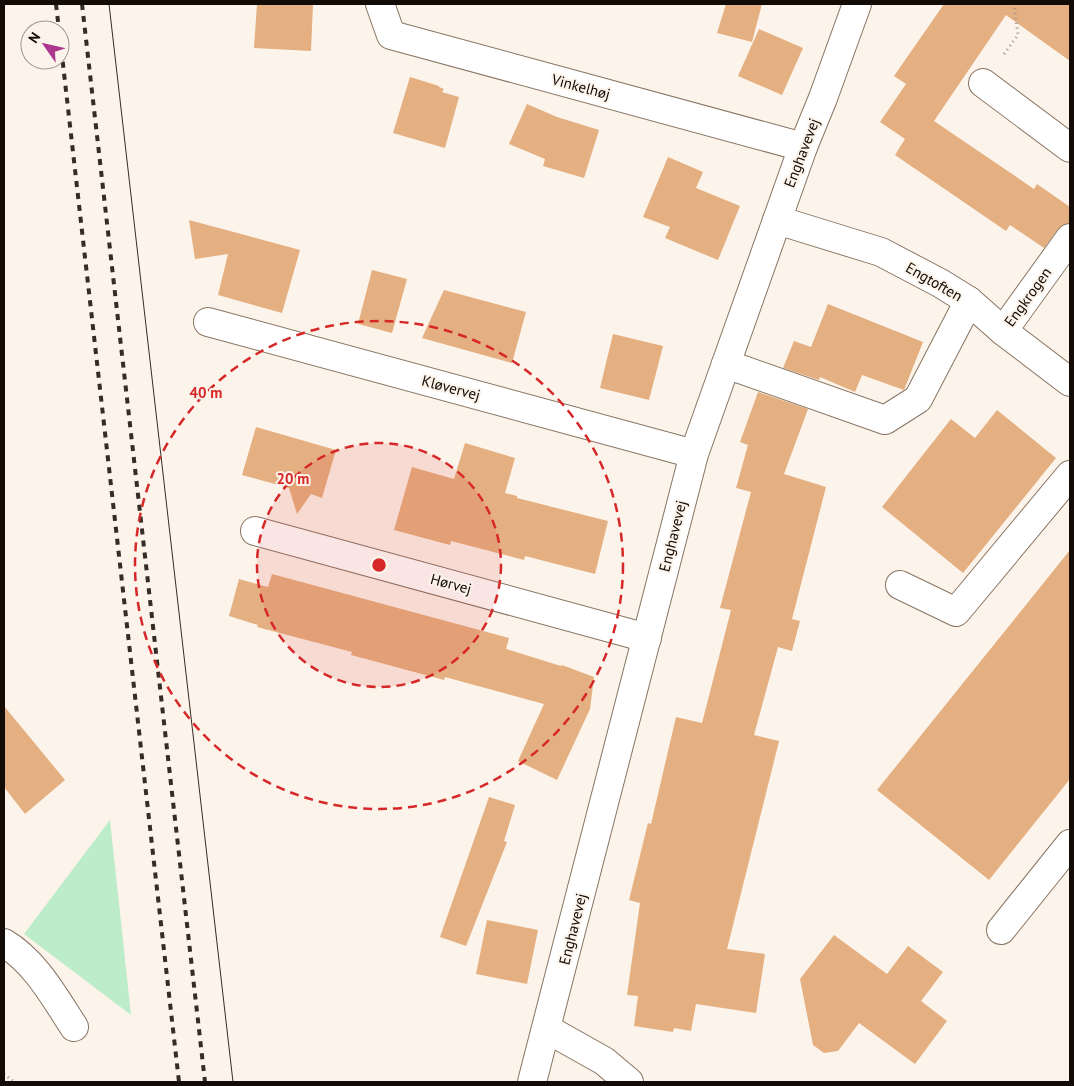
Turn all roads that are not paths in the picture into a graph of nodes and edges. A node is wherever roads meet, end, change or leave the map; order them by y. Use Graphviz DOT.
graph roads {
  1 [pos="380,4"];
  2 [pos="857,4"];
  3 [pos="983,83"];
  4 [pos="803,147"];
  5 [pos="1070,148"];
  6 [pos="777,220"];
  7 [pos="1070,238"];
  8 [pos="969,301"];
  9 [pos="208,322"];
  10 [pos="1004,331"];
  11 [pos="726,364"];
  12 [pos="1070,382"];
  13 [pos="694,454"];
  14 [pos="1070,475"];
  15 [pos="255,531"];
  16 [pos="900,585"];
  17 [pos="647,638"];
  18 [pos="1070,844"];
  19 [pos="1001,930"];
  20 [pos="4,944"];
  21 [pos="74,1028"];
  22 [pos="547,1029"];
  23 [pos="532,1082"];
  24 [pos="629,1082"];
  1 -- 4 [label="street, Vinkelhøj"];
  2 -- 4 [label="street, Enghavevej"];
  3 -- 5 [label="street"];
  4 -- 6 [label="street, Enghavevej"];
  6 -- 8 [label="street, Engtoften"];
  6 -- 11 [label="street, Enghavevej"];
  7 -- 10 [label="street, Engkrogen"];
  8 -- 10 [label="street, Engtoften"];
  8 -- 11 [label="street"];
  9 -- 13 [label="street, Kløvervej"];
  10 -- 12 [label="street, Engtoften"];
  11 -- 13 [label="street, Enghavevej"];
  13 -- 17 [label="street, Enghavevej"];
  14 -- 16 [label="street"];
  15 -- 17 [label="street, Hørvej"];
  17 -- 22 [label="street, Enghavevej"];
  18 -- 19 [label="street"];
  20 -- 21 [label="street"];
  22 -- 23 [label="street, Enghavevej"];
  22 -- 24 [label="street"];
}
